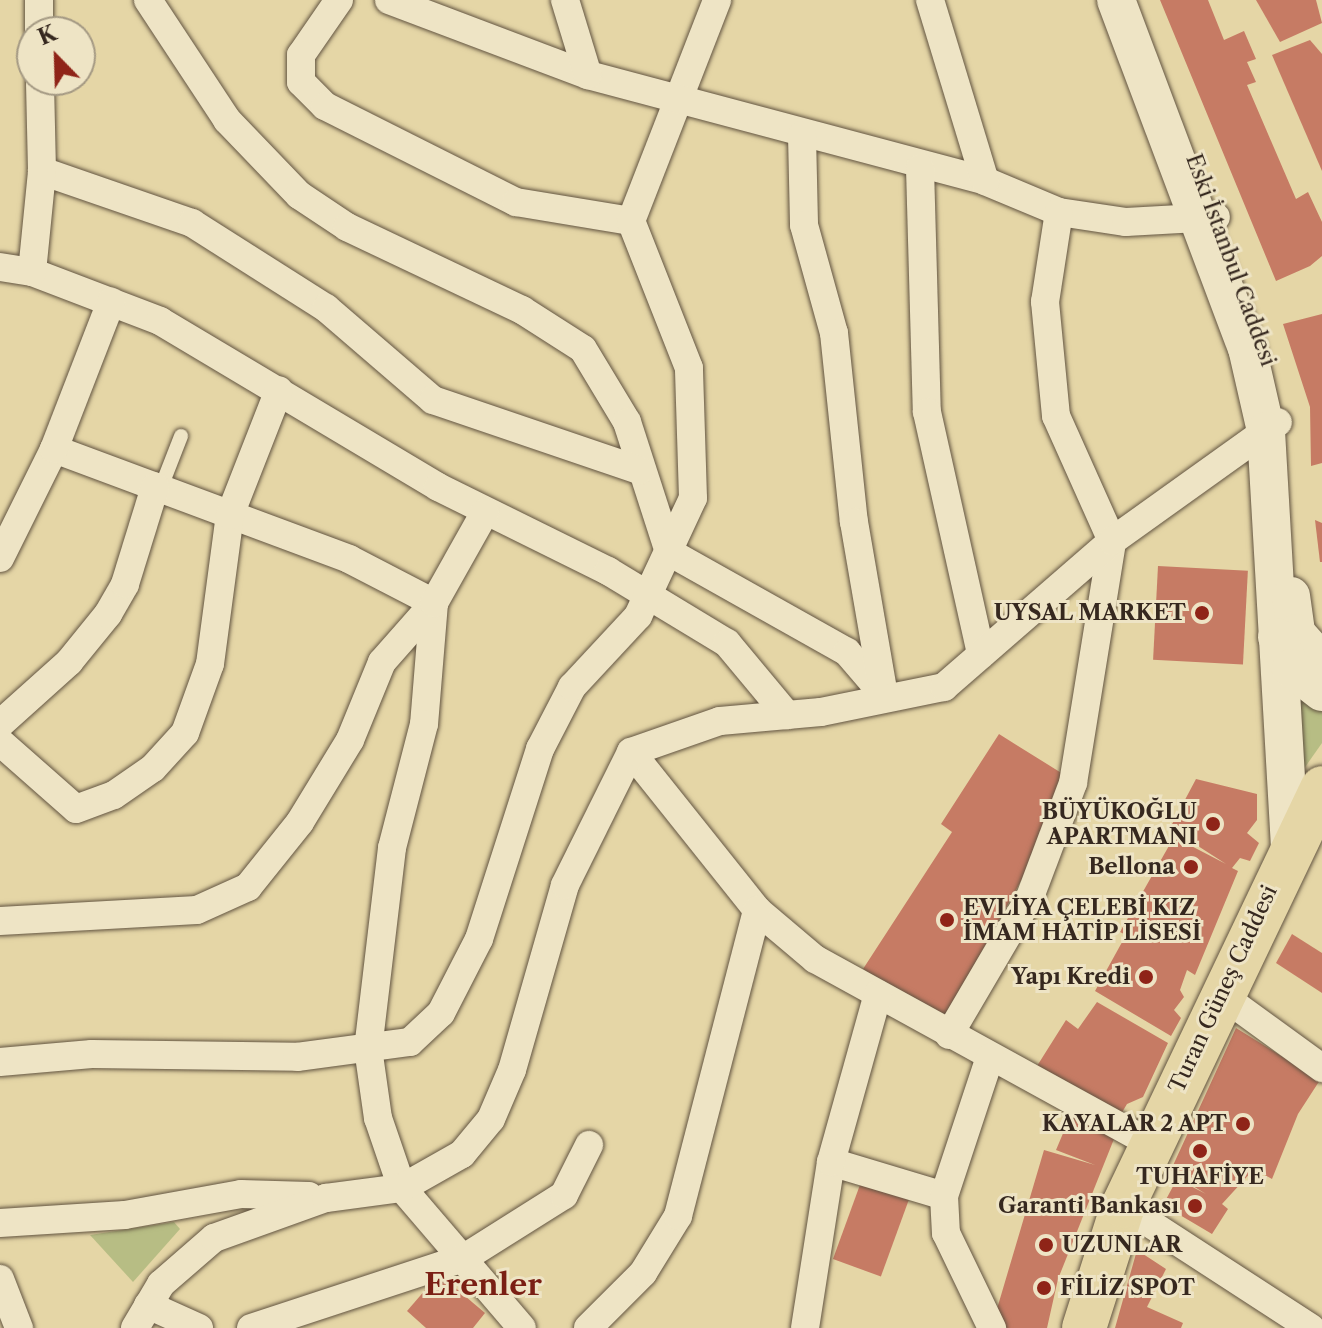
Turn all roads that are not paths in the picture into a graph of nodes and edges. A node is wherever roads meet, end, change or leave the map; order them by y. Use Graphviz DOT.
graph roads {
  1 [pos="148,0"];
  2 [pos="339,0"];
  3 [pos="389,0"];
  4 [pos="565,0"];
  5 [pos="717,0"];
  6 [pos="930,0"];
  7 [pos="1116,0"];
  8 [pos="1132,0"];
  9 [pos="588,75"];
  10 [pos="40,96"];
  11 [pos="673,99"];
  12 [pos="802,135"];
  13 [pos="920,168"];
  14 [pos="42,171"];
  15 [pos="985,181"];
  16 [pos="1059,212"];
  17 [pos="1209,218"];
  18 [pos="631,221"];
  19 [pos="0,267"];
  20 [pos="32,272"];
  21 [pos="111,302"];
  22 [pos="279,390"];
  23 [pos="1274,425"];
  24 [pos="181,436"];
  25 [pos="54,449"];
  26 [pos="639,470"];
  27 [pos="157,488"];
  28 [pos="485,512"];
  29 [pos="230,515"];
  30 [pos="1112,541"];
  31 [pos="669,552"];
  32 [pos="0,558"];
  33 [pos="650,596"];
  34 [pos="434,603"];
  35 [pos="1276,635"];
  36 [pos="981,654"];
  37 [pos="1322,662"];
  38 [pos="1322,692"];
  39 [pos="884,695"];
  40 [pos="787,715"];
  41 [pos="0,724"];
  42 [pos="0,742"];
  43 [pos="631,752"];
  44 [pos="1322,788"];
  45 [pos="1290,846"];
  46 [pos="757,910"];
  47 [pos="0,921"];
  48 [pos="878,994"];
  49 [pos="1220,994"];
  50 [pos="949,1035"];
  51 [pos="368,1048"];
  52 [pos="990,1057"];
  53 [pos="0,1062"];
  54 [pos="1322,1068"];
  55 [pos="1151,1144"];
  56 [pos="589,1145"];
  57 [pos="831,1162"];
  58 [pos="402,1188"];
  59 [pos="944,1196"];
  60 [pos="326,1198"];
  61 [pos="1123,1206"];
  62 [pos="0,1223"];
  63 [pos="464,1258"];
  64 [pos="0,1279"];
  65 [pos="141,1316"];
  66 [pos="19,1328"];
  67 [pos="199,1328"];
  68 [pos="251,1328"];
  69 [pos="522,1328"];
  70 [pos="588,1328"];
  71 [pos="805,1328"];
  72 [pos="992,1328"];
  73 [pos="1084,1328"];
  74 [pos="1311,1328"];
  1 -- 26 [label="street"];
  2 -- 18 [label="street"];
  3 -- 9 [label="street"];
  4 -- 9 [label="street"];
  5 -- 11 [label="street"];
  6 -- 15 [label="street"];
  7 -- 17 [label="main road, Eski İstanbul Caddesi"];
  8 -- 17 [label="main road, Eski İstanbul Caddesi"];
  9 -- 11 [label="street"];
  10 -- 14 [label="street"];
  11 -- 12 [label="street"];
  11 -- 18 [label="street"];
  12 -- 13 [label="street"];
  12 -- 39 [label="street"];
  13 -- 15 [label="street"];
  13 -- 36 [label="street"];
  14 -- 20 [label="street"];
  14 -- 26 [label="street"];
  15 -- 16 [label="street"];
  16 -- 17 [label="street"];
  16 -- 30 [label="street"];
  17 -- 23 [label="main road, Eski İstanbul Caddesi"];
  18 -- 31 [label="street"];
  19 -- 20 [label="street"];
  20 -- 21 [label="street"];
  21 -- 22 [label="street"];
  21 -- 25 [label="street"];
  22 -- 28 [label="street"];
  22 -- 29 [label="street"];
  23 -- 30 [label="street"];
  23 -- 35 [label="main road, Eski İstanbul Caddesi"];
  23 -- 37 [label="main road, Eski İstanbul Caddesi"];
  24 -- 27 [label="lane"];
  25 -- 27 [label="street"];
  25 -- 32 [label="street"];
  26 -- 31 [label="street"];
  27 -- 29 [label="street"];
  27 -- 41 [label="street"];
  28 -- 33 [label="street"];
  28 -- 34 [label="street"];
  29 -- 34 [label="street"];
  29 -- 42 [label="street"];
  30 -- 36 [label="street"];
  30 -- 50 [label="street"];
  31 -- 33 [label="street"];
  31 -- 39 [label="street"];
  33 -- 40 [label="street"];
  33 -- 51 [label="street"];
  34 -- 47 [label="street"];
  34 -- 51 [label="street"];
  35 -- 38 [label="main road, Eski İstanbul Caddesi"];
  35 -- 45 [label="main road, Eski İstanbul Caddesi"];
  36 -- 39 [label="street"];
  39 -- 40 [label="street"];
  40 -- 43 [label="street"];
  43 -- 46 [label="street"];
  43 -- 58 [label="street"];
  44 -- 45 [label="main road, Turan Güneş Caddesi"];
  45 -- 49 [label="main road, Turan Güneş Caddesi"];
  46 -- 48 [label="street"];
  46 -- 70 [label="street"];
  48 -- 50 [label="street"];
  48 -- 57 [label="street"];
  49 -- 54 [label="street"];
  49 -- 55 [label="main road, Turan Güneş Caddesi"];
  50 -- 52 [label="street"];
  51 -- 53 [label="street"];
  51 -- 58 [label="street"];
  52 -- 55 [label="street"];
  52 -- 59 [label="street"];
  55 -- 61 [label="main road, Turan Güneş Caddesi"];
  56 -- 63 [label="street"];
  57 -- 59 [label="street"];
  57 -- 71 [label="street"];
  58 -- 60 [label="street"];
  58 -- 63 [label="street"];
  59 -- 72 [label="street"];
  60 -- 62 [label="street"];
  60 -- 65 [label="street"];
  61 -- 73 [label="main road, Turan Güneş Caddesi"];
  61 -- 74 [label="street"];
  63 -- 68 [label="street"];
  63 -- 69 [label="street"];
  64 -- 66 [label="street"];
  65 -- 67 [label="street"];
}
